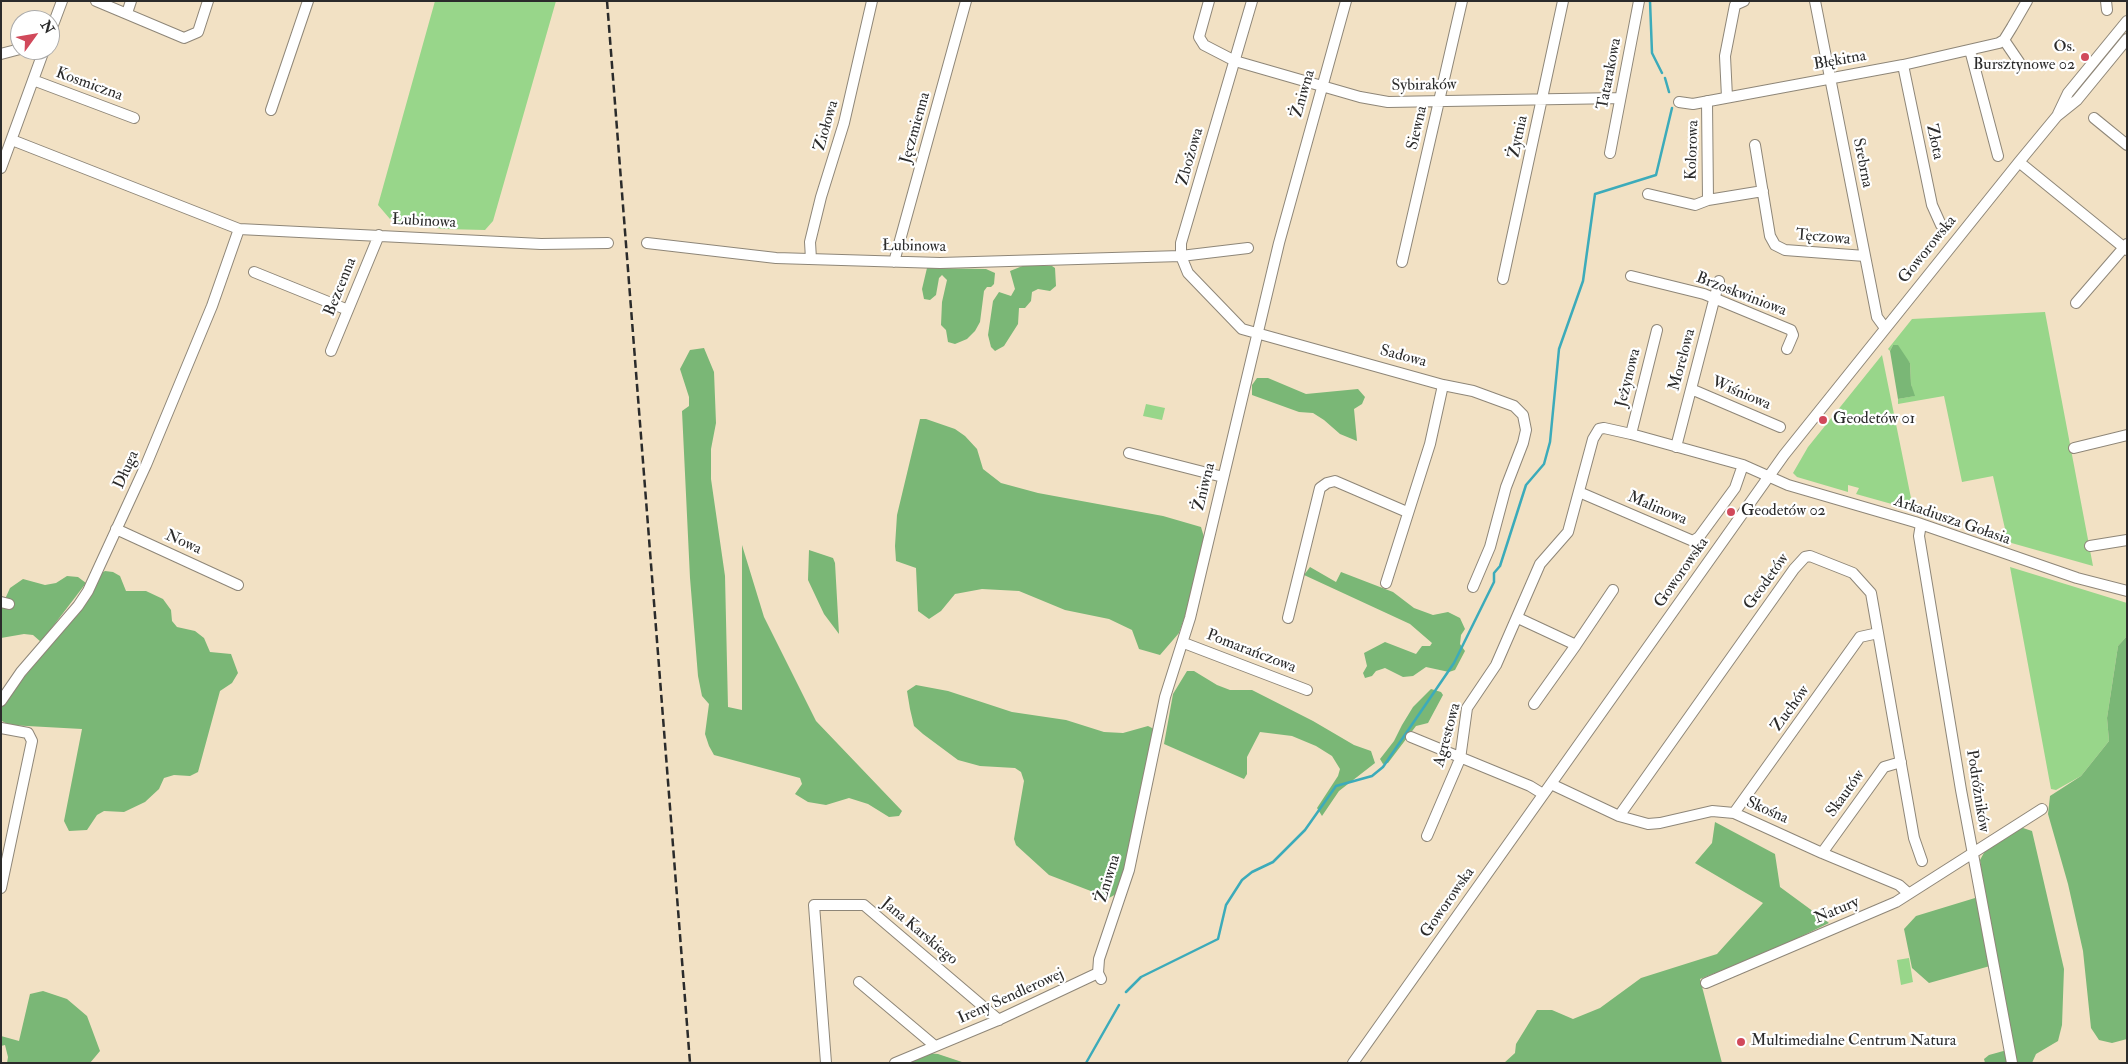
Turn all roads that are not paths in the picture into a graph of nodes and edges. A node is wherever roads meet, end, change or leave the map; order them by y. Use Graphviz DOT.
graph roads {
  1 [pos="96,1"];
  2 [pos="131,1"];
  3 [pos="208,1"];
  4 [pos="308,1"];
  5 [pos="872,1"];
  6 [pos="966,1"];
  7 [pos="1210,1"];
  8 [pos="1252,1"];
  9 [pos="1346,1"];
  10 [pos="1462,1"];
  11 [pos="1563,1"];
  12 [pos="1639,1"];
  13 [pos="1744,1"];
  14 [pos="1815,1"];
  15 [pos="2027,1"];
  16 [pos="127,14"];
  17 [pos="2127,20"];
  18 [pos="2127,39"];
  19 [pos="2004,40"];
  20 [pos="1970,50"];
  21 [pos="40,60"];
  22 [pos="1235,61"];
  23 [pos="2019,62"];
  24 [pos="1903,65"];
  25 [pos="1830,78"];
  26 [pos="33,80"];
  27 [pos="1322,85"];
  28 [pos="1727,97"];
  29 [pos="1620,98"];
  30 [pos="1440,100"];
  31 [pos="1543,100"];
  32 [pos="1707,101"];
  33 [pos="1680,102"];
  34 [pos="271,110"];
  35 [pos="2057,116"];
  36 [pos="134,118"];
  37 [pos="2094,118"];
  38 [pos="12,140"];
  39 [pos="1755,145"];
  40 [pos="2127,145"];
  41 [pos="1610,153"];
  42 [pos="1998,156"];
  43 [pos="2019,162"];
  44 [pos="1,168"];
  45 [pos="1763,191"];
  46 [pos="1648,194"];
  47 [pos="1708,200"];
  48 [pos="1941,225"];
  49 [pos="239,229"];
  50 [pos="378,235"];
  51 [pos="608,243"];
  52 [pos="647,243"];
  53 [pos="2126,247"];
  54 [pos="1248,248"];
  55 [pos="1181,256"];
  56 [pos="1865,256"];
  57 [pos="812,259"];
  58 [pos="894,262"];
  59 [pos="1402,262"];
  60 [pos="254,272"];
  61 [pos="1631,276"];
  62 [pos="1503,279"];
  63 [pos="1719,281"];
  64 [pos="1715,298"];
  65 [pos="2076,303"];
  66 [pos="348,310"];
  67 [pos="1884,328"];
  68 [pos="1658,330"];
  69 [pos="1256,334"];
  70 [pos="1787,349"];
  71 [pos="331,351"];
  72 [pos="1443,385"];
  73 [pos="1691,389"];
  74 [pos="1780,426"];
  75 [pos="1630,434"];
  76 [pos="2127,436"];
  77 [pos="1676,447"];
  78 [pos="2074,448"];
  79 [pos="1129,453"];
  80 [pos="1743,464"];
  81 [pos="1769,476"];
  82 [pos="1224,477"];
  83 [pos="1579,492"];
  84 [pos="1407,512"];
  85 [pos="1920,524"];
  86 [pos="116,529"];
  87 [pos="2127,540"];
  88 [pos="2090,546"];
  89 [pos="1386,583"];
  90 [pos="238,585"];
  91 [pos="1474,587"];
  92 [pos="1613,590"];
  93 [pos="2127,591"];
  94 [pos="1288,618"];
  95 [pos="1518,618"];
  96 [pos="1878,632"];
  97 [pos="1184,643"];
  98 [pos="1576,644"];
  99 [pos="1307,690"];
  100 [pos="1,701"];
  101 [pos="1534,704"];
  102 [pos="1,728"];
  103 [pos="1411,737"];
  104 [pos="1460,759"];
  105 [pos="1901,762"];
  106 [pos="1551,784"];
  107 [pos="1543,794"];
  108 [pos="2042,809"];
  109 [pos="1734,813"];
  110 [pos="1619,816"];
  111 [pos="1427,836"];
  112 [pos="1972,852"];
  113 [pos="1822,853"];
  114 [pos="1922,861"];
  115 [pos="1,888"];
  116 [pos="1908,893"];
  117 [pos="1099,976"];
  118 [pos="859,982"];
  119 [pos="1706,983"];
  120 [pos="999,1020"];
  121 [pos="935,1046"];
  122 [pos="826,1063"];
  123 [pos="895,1063"];
  124 [pos="1353,1063"];
  125 [pos="2012,1063"];
  1 -- 16 [label="street"];
  2 -- 16 [label="street"];
  3 -- 16 [label="street"];
  4 -- 34 [label="street"];
  5 -- 57 [label="street, Ziołowa"];
  6 -- 58 [label="street, Jęczmienna"];
  7 -- 22 [label="street, Sybiraków"];
  8 -- 22 [label="street, Zbożowa"];
  9 -- 27 [label="street, Żniwna"];
  10 -- 30 [label="street, Siewna"];
  11 -- 31 [label="street, Żytnia"];
  12 -- 29 [label="street, Tatarakowa"];
  13 -- 28 [label="street"];
  14 -- 25 [label="street, Srebrna"];
  15 -- 19 [label="street"];
  17 -- 35 [label="street, Goworowska"];
  18 -- 35 [label="street, Goworowska"];
  19 -- 20 [label="street, Błękitna"];
  19 -- 23 [label="street"];
  20 -- 24 [label="street, Błękitna"];
  20 -- 42 [label="street"];
  21 -- 26 [label="street"];
  22 -- 27 [label="street, Sybiraków"];
  22 -- 55 [label="street, Zbożowa"];
  24 -- 25 [label="street, Błękitna"];
  24 -- 48 [label="street, Złota"];
  25 -- 28 [label="street, Błękitna"];
  25 -- 56 [label="street, Srebrna"];
  26 -- 36 [label="street, Kosmiczna"];
  26 -- 38 [label="street"];
  27 -- 30 [label="street, Sybiraków"];
  27 -- 69 [label="street, Żniwna"];
  28 -- 32 [label="street, Błękitna"];
  29 -- 31 [label="street, Sybiraków"];
  29 -- 41 [label="street, Tatarakowa"];
  30 -- 31 [label="street, Sybiraków"];
  30 -- 59 [label="street, Siewna"];
  31 -- 62 [label="street, Żytnia"];
  32 -- 33 [label="street, Błękitna"];
  32 -- 47 [label="street, Kolorowa"];
  35 -- 43 [label="street, Goworowska"];
  37 -- 40 [label="street"];
  38 -- 44 [label="street"];
  38 -- 49 [label="street, Łubinowa"];
  39 -- 45 [label="street, Tęczowa"];
  43 -- 53 [label="street"];
  43 -- 67 [label="street, Goworowska"];
  45 -- 47 [label="street"];
  45 -- 56 [label="street, Tęczowa"];
  46 -- 47 [label="street"];
  49 -- 50 [label="street, Łubinowa"];
  49 -- 86 [label="street, Długa"];
  50 -- 51 [label="street, Łubinowa"];
  50 -- 66 [label="street, Bezcenna"];
  52 -- 57 [label="street, Łubinowa"];
  53 -- 65 [label="street"];
  54 -- 55 [label="street"];
  55 -- 58 [label="street, Łubinowa"];
  55 -- 69 [label="street, Sadowa"];
  56 -- 67 [label="street, Srebrna"];
  57 -- 58 [label="street, Łubinowa"];
  60 -- 66 [label="street"];
  61 -- 64 [label="street, Brzoskwiniowa"];
  63 -- 64 [label="street, Morelowa"];
  64 -- 70 [label="street, Brzoskwiniowa"];
  64 -- 73 [label="street, Morelowa"];
  66 -- 71 [label="street, Bezcenna"];
  67 -- 81 [label="street, Goworowska"];
  68 -- 75 [label="street, Jeżynowa"];
  69 -- 72 [label="street, Sadowa"];
  69 -- 82 [label="street, Żniwna"];
  72 -- 84 [label="street"];
  72 -- 91 [label="street, Sadowa"];
  73 -- 74 [label="street, Wiśniowa"];
  73 -- 77 [label="street, Morelowa"];
  75 -- 77 [label="street"];
  75 -- 83 [label="street, Agrestowa"];
  76 -- 78 [label="street"];
  77 -- 80 [label="street"];
  79 -- 82 [label="street"];
  80 -- 81 [label="street"];
  80 -- 83 [label="street, Malinowa"];
  81 -- 85 [label="street, Arkadiusza Gołasia"];
  81 -- 106 [label="street, Goworowska"];
  82 -- 97 [label="street, Żniwna"];
  83 -- 95 [label="street, Agrestowa"];
  84 -- 89 [label="street"];
  84 -- 94 [label="street"];
  85 -- 93 [label="street, Arkadiusza Gołasia"];
  85 -- 112 [label="street, Podróżników"];
  86 -- 90 [label="street, Nowa"];
  86 -- 100 [label="street, Długa"];
  87 -- 88 [label="street"];
  92 -- 98 [label="street"];
  95 -- 98 [label="street"];
  95 -- 104 [label="street, Agrestowa"];
  96 -- 105 [label="street, Geodetów"];
  96 -- 109 [label="street, Zuchów"];
  96 -- 110 [label="street, Geodetów"];
  97 -- 99 [label="street, Pomarańczowa"];
  97 -- 117 [label="street, Żniwna"];
  98 -- 101 [label="street"];
  102 -- 115 [label="street"];
  103 -- 104 [label="street"];
  104 -- 107 [label="street"];
  104 -- 111 [label="street, Agrestowa"];
  105 -- 113 [label="street, Skautów"];
  105 -- 114 [label="street, Geodetów"];
  106 -- 107 [label="street, Goworowska"];
  106 -- 110 [label="street, Skośna"];
  107 -- 124 [label="street, Goworowska"];
  108 -- 112 [label="street, Natury"];
  109 -- 110 [label="street, Skośna"];
  109 -- 113 [label="street, Skośna"];
  112 -- 116 [label="street, Natury"];
  112 -- 125 [label="street, Podróżników"];
  113 -- 116 [label="street, Skośna"];
  116 -- 119 [label="street, Natury"];
  117 -- 120 [label="street, Ireny Sendlerowej"];
  118 -- 121 [label="street"];
  120 -- 121 [label="street, Ireny Sendlerowej"];
  120 -- 122 [label="street, Jana Karskiego"];
  121 -- 123 [label="street, Ireny Sendlerowej"];
}
